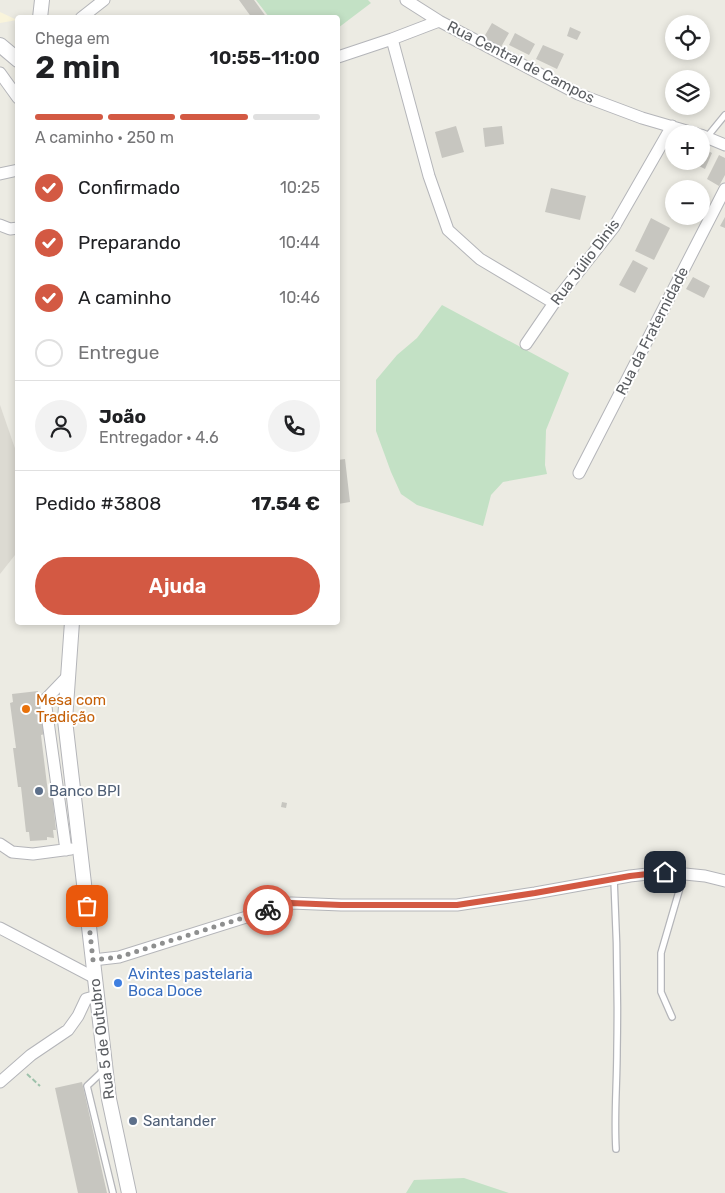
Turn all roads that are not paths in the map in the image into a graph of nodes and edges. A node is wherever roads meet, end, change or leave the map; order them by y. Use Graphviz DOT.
graph roads {
  1 [pos="42,0"];
  2 [pos="104,0"];
  3 [pos="406,0"];
  4 [pos="40,15"];
  5 [pos="85,15"];
  6 [pos="439,21"];
  7 [pos="392,39"];
  8 [pos="0,45"];
  9 [pos="340,56"];
  10 [pos="15,58"];
  11 [pos="0,73"];
  12 [pos="15,94"];
  13 [pos="725,115"];
  14 [pos="668,125"];
  15 [pos="710,128"];
  16 [pos="665,138"];
  17 [pos="710,139"];
  18 [pos="725,146"];
  19 [pos="15,171"];
  20 [pos="0,174"];
  21 [pos="725,189"];
  22 [pos="0,224"];
  23 [pos="15,228"];
  24 [pos="554,303"];
  25 [pos="526,344"];
  26 [pos="579,473"];
  27 [pos="72,625"];
  28 [pos="68,676"];
  29 [pos="0,844"];
  30 [pos="80,848"];
  31 [pos="66,850"];
  32 [pos="684,874"];
  33 [pos="614,878"];
  34 [pos="725,881"];
  35 [pos="0,928"];
  36 [pos="93,960"];
  37 [pos="95,978"];
  38 [pos="97,996"];
  39 [pos="672,1016"];
  40 [pos="105,1068"];
  41 [pos="0,1082"];
  42 [pos="616,1149"];
  43 [pos="113,1193"];
  44 [pos="129,1193"];
  1 -- 4 [label="street"];
  2 -- 5 [label="street"];
  3 -- 6 [label="street, Rua Central de Campos"];
  6 -- 7 [label="street"];
  6 -- 14 [label="street, Rua Central de Campos"];
  7 -- 9 [label="street"];
  7 -- 24 [label="street"];
  8 -- 10 [label="street"];
  11 -- 12 [label="street"];
  13 -- 15 [label="lane"];
  16 -- 24 [label="street, Rua Júlio Dinis"];
  17 -- 18 [label="street, Rua Central de Campos"];
  19 -- 20 [label="street"];
  21 -- 26 [label="street, Rua da Fraternidade"];
  22 -- 23 [label="street"];
  24 -- 25 [label="street, Rua Júlio Dinis"];
  27 -- 28 [label="street, Rua 5 de Outubro"];
  28 -- 30 [label="street, Rua 5 de Outubro"];
  28 -- 31 [label="street"];
  29 -- 31 [label="street"];
  30 -- 31 [label="street"];
  30 -- 36 [label="street, Rua 5 de Outubro"];
  32 -- 33 [label="street"];
  32 -- 34 [label="street"];
  32 -- 39 [label="lane"];
  33 -- 36 [label="street"];
  33 -- 42 [label="lane"];
  35 -- 37 [label="street"];
  36 -- 37 [label="street, Rua 5 de Outubro"];
  37 -- 38 [label="street, Rua 5 de Outubro"];
  38 -- 40 [label="street, Rua 5 de Outubro"];
  38 -- 41 [label="street"];
  40 -- 43 [label="lane"];
  40 -- 44 [label="street, Rua 5 de Outubro"];
}
